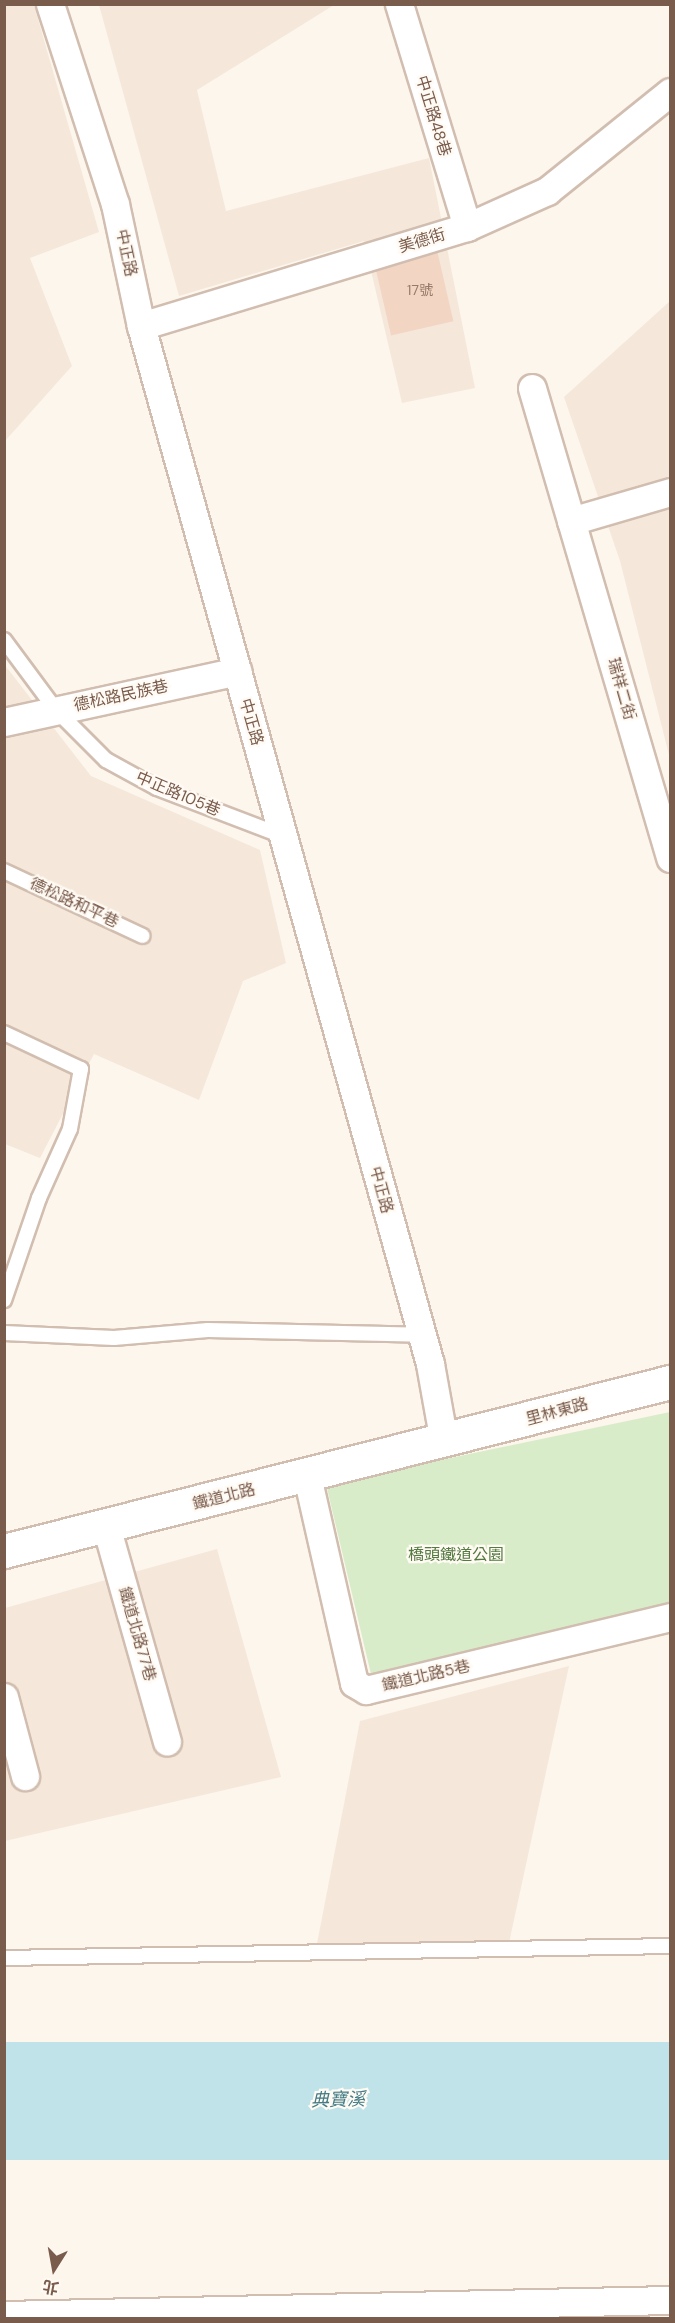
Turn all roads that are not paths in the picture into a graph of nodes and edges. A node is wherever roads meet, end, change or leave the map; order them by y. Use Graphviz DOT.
graph roads {
  1 [pos="50,4"];
  2 [pos="399,4"];
  3 [pos="670,92"];
  4 [pos="467,227"];
  5 [pos="141,326"];
  6 [pos="531,388"];
  7 [pos="670,492"];
  8 [pos="571,521"];
  9 [pos="4,640"];
  10 [pos="237,671"];
  11 [pos="56,710"];
  12 [pos="4,722"];
  13 [pos="283,836"];
  14 [pos="670,858"];
  15 [pos="4,871"];
  16 [pos="143,936"];
  17 [pos="4,1033"];
  18 [pos="4,1300"];
  19 [pos="4,1333"];
  20 [pos="421,1335"];
  21 [pos="670,1382"];
  22 [pos="444,1442"];
  23 [pos="307,1476"];
  24 [pos="106,1526"];
  25 [pos="4,1551"];
  26 [pos="670,1617"];
  27 [pos="4,1697"];
  28 [pos="167,1742"];
  29 [pos="25,1776"];
  30 [pos="670,1946"];
  31 [pos="4,1958"];
  32 [pos="670,2300"];
  33 [pos="4,2315"];
  1 -- 5 [label="street, 中正路"];
  2 -- 4 [label="street, 中正路48巷"];
  3 -- 4 [label="street, 美德街"];
  4 -- 5 [label="street, 美德街"];
  5 -- 10 [label="street, 中正路"];
  6 -- 8 [label="street, 瑞祥二街"];
  7 -- 8 [label="street"];
  8 -- 14 [label="street, 瑞祥二街"];
  9 -- 11 [label="lane, 中正路105巷"];
  10 -- 11 [label="street, 德松路民族巷"];
  10 -- 13 [label="street, 中正路"];
  11 -- 12 [label="street, 德松路民族巷"];
  11 -- 13 [label="lane, 中正路105巷"];
  13 -- 20 [label="street, 中正路"];
  15 -- 16 [label="lane, 德松路和平巷"];
  17 -- 18 [label="lane"];
  19 -- 20 [label="lane"];
  20 -- 22 [label="street, 中正路"];
  21 -- 22 [label="street, 里林東路"];
  22 -- 23 [label="street, 鐵道北路"];
  23 -- 24 [label="street, 鐵道北路"];
  23 -- 26 [label="street, 鐵道北路5巷"];
  24 -- 25 [label="street, 鐵道北路"];
  24 -- 28 [label="street, 鐵道北路77巷"];
  27 -- 29 [label="street"];
  30 -- 31 [label="lane"];
  32 -- 33 [label="street"];
}
